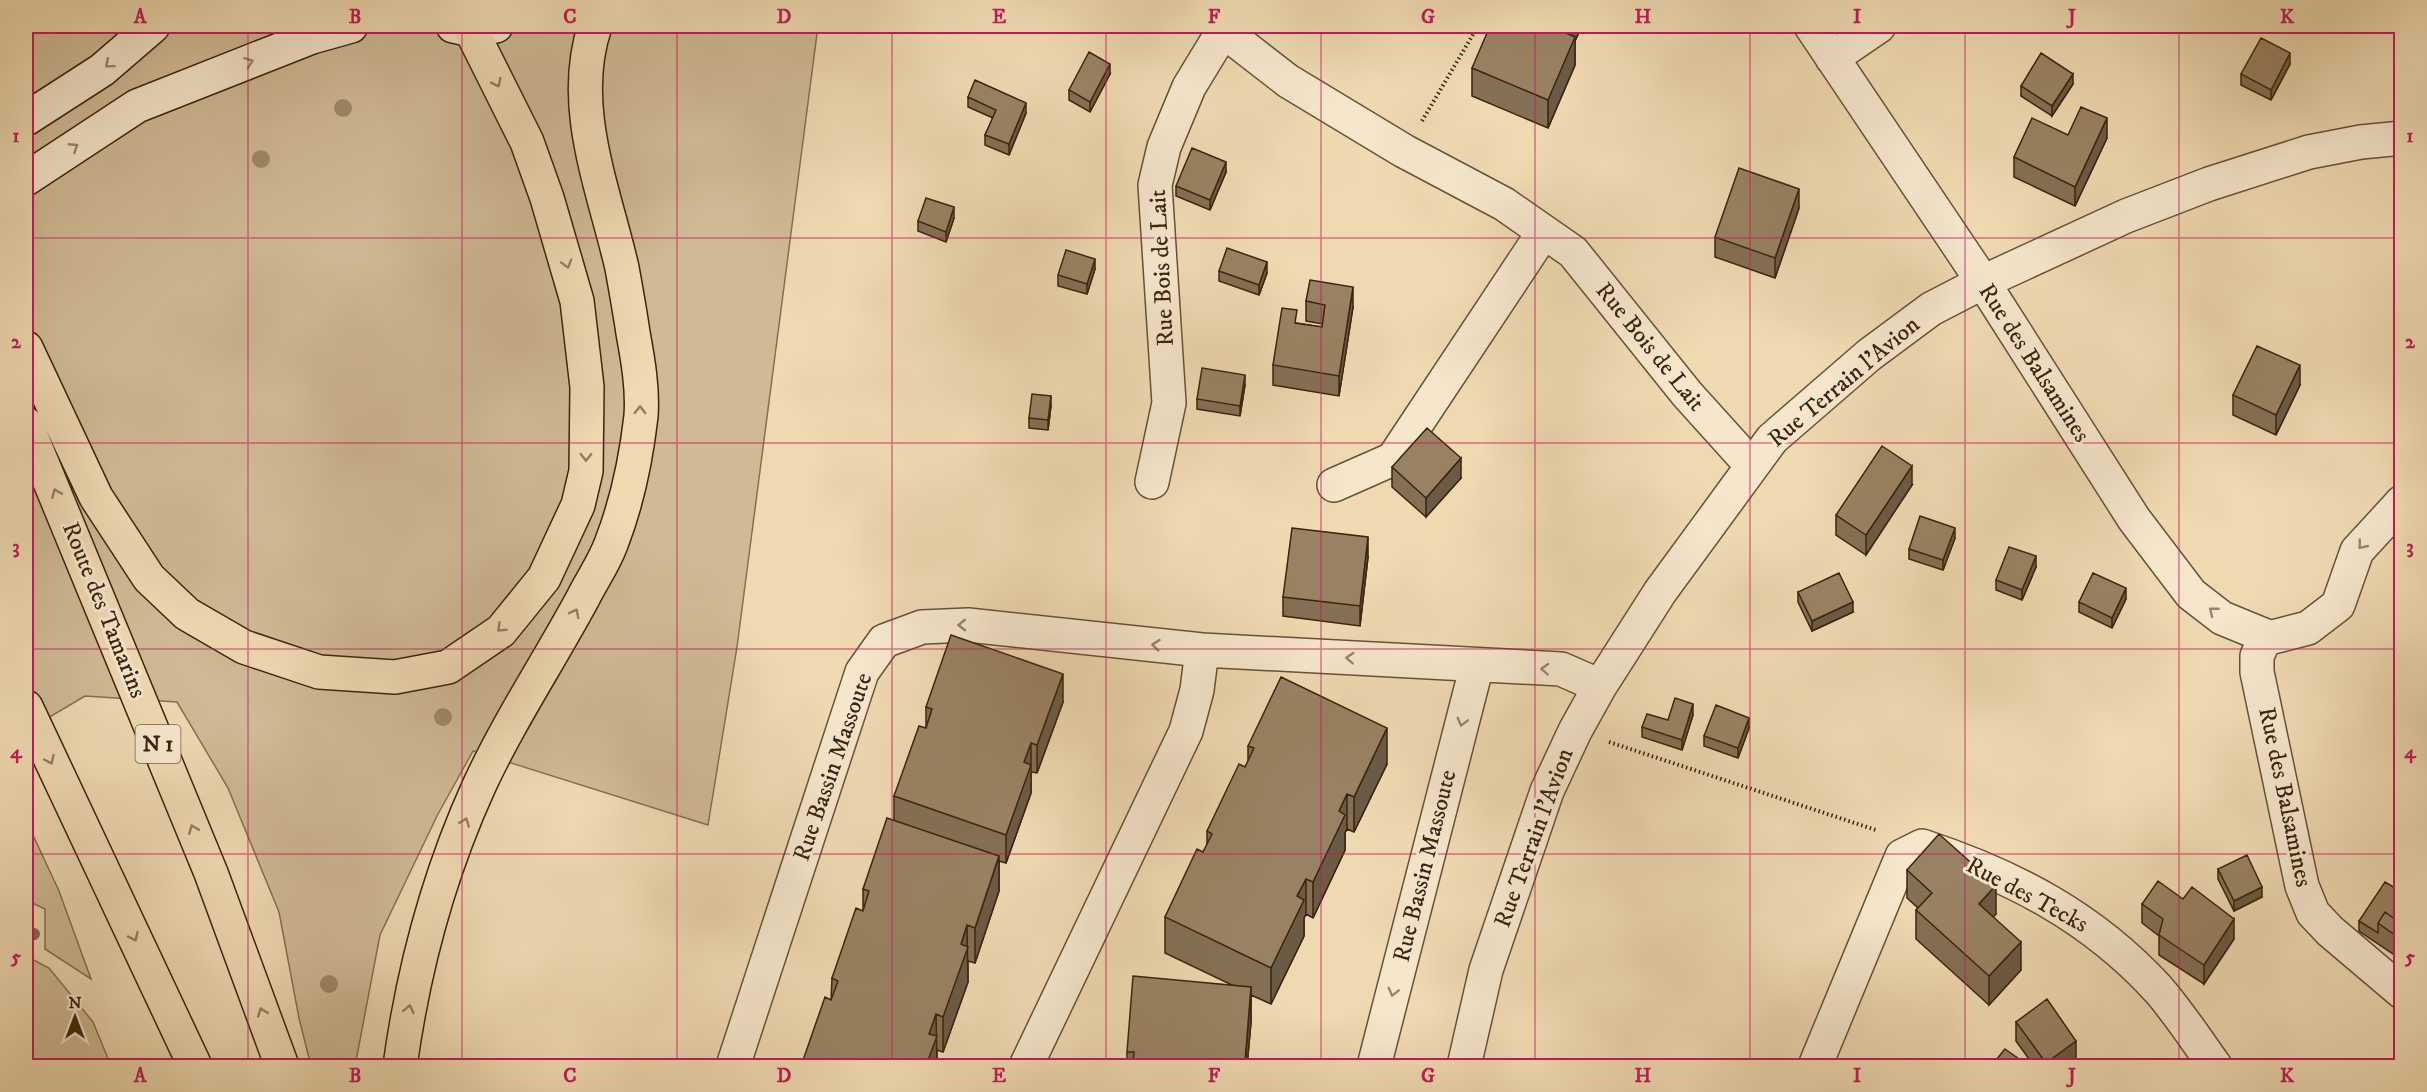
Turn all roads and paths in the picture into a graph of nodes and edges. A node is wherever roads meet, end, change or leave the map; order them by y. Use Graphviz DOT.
graph roads {
  1 [pos="153,26"];
  2 [pos="351,26"];
  3 [pos="595,26"];
  4 [pos="1478,26"];
  5 [pos="1811,26"];
  6 [pos="1879,26"];
  7 [pos="473,27"];
  8 [pos="1220,28"];
  9 [pos="1832,58"];
  10 [pos="26,119"];
  11 [pos="2402,138"];
  12 [pos="1404,151"];
  13 [pos="26,179"];
  14 [pos="1544,233"];
  15 [pos="1983,282"];
  16 [pos="26,348"];
  17 [pos="26,424"];
  18 [pos="1752,466"];
  19 [pos="1152,482"];
  20 [pos="1334,485"];
  21 [pos="2402,502"];
  22 [pos="2266,636"];
  23 [pos="1202,650"];
  24 [pos="1477,665"];
  25 [pos="1600,686"];
  26 [pos="26,707"];
  27 [pos="1575,731"];
  28 [pos="1922,846"];
  29 [pos="2402,992"];
  30 [pos="195,1066"];
  31 [pos="282,1066"];
  32 [pos="400,1066"];
  33 [pos="733,1066"];
  34 [pos="1026,1066"];
  35 [pos="1374,1066"];
  36 [pos="1464,1066"];
  37 [pos="1815,1066"];
  38 [pos="2215,1066"];
  1 -- 10 [label="street, one-way"];
  13 -- 2 [label="street, one-way"];
  32 -- 3 [label="highway, one-way"];
  4 -- 12 [label="path"];
  5 -- 9 [label="street, Rue des Balsamines"];
  6 -- 9 [label="street"];
  7 -- 16 [label="highway, one-way"];
  8 -- 12 [label="street, Rue Bois de Lait"];
  8 -- 19 [label="street, Rue Bois de Lait"];
  9 -- 15 [label="street, Rue des Balsamines"];
  11 -- 15 [label="street, Rue Terrain l'Avion"];
  12 -- 14 [label="street, Rue Bois de Lait"];
  14 -- 18 [label="street, Rue Bois de Lait"];
  14 -- 20 [label="street"];
  15 -- 18 [label="street, Rue Terrain l'Avion"];
  22 -- 15 [label="street, Rue des Balsamines, one-way"];
  31 -- 17 [label="highway, Route des Tamarins / N 1, one-way"];
  18 -- 25 [label="street, Rue Terrain l'Avion"];
  21 -- 22 [label="street, one-way"];
  22 -- 29 [label="street, Rue des Balsamines"];
  24 -- 23 [label="street, Rue Bassin Massoute, one-way"];
  23 -- 33 [label="street, Rue Bassin Massoute, one-way"];
  23 -- 34 [label="street"];
  25 -- 24 [label="street, Rue Bassin Massoute, one-way"];
  24 -- 35 [label="street, Rue Bassin Massoute, one-way"];
  25 -- 27 [label="street, Rue Terrain l'Avion"];
  26 -- 30 [label="highway, one-way"];
  27 -- 28 [label="path"];
  27 -- 36 [label="street, Rue Terrain l'Avion"];
  28 -- 37 [label="street"];
  28 -- 38 [label="street, Rue des Tecks"];
}
